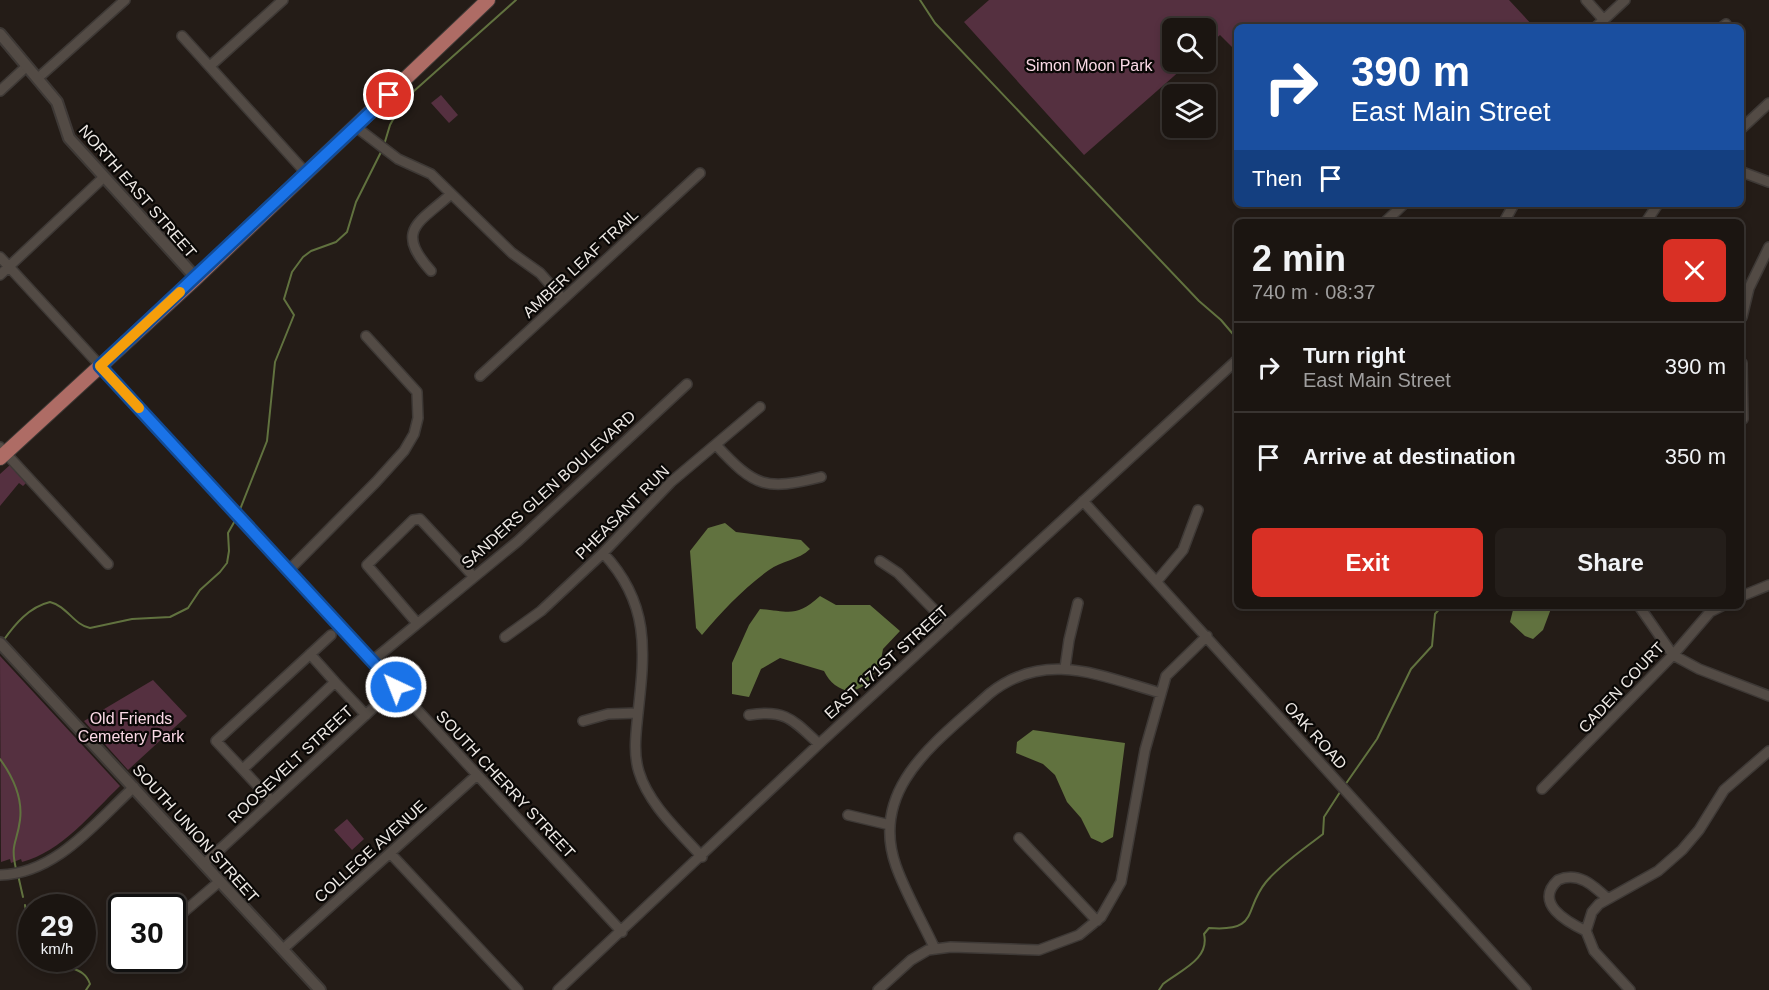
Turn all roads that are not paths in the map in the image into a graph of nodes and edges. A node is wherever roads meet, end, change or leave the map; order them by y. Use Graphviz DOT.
graph roads {
  1 [pos="125,0"];
  2 [pos="283,0"];
  3 [pos="488,0"];
  4 [pos="1586,0"];
  5 [pos="1625,0"];
  6 [pos="1604,20"];
  7 [pos="1599,24"];
  8 [pos="0,34"];
  9 [pos="182,36"];
  10 [pos="27,66"];
  11 [pos="210,66"];
  12 [pos="38,78"];
  13 [pos="0,91"];
  14 [pos="1769,103"];
  15 [pos="1744,126"];
  16 [pos="356,127"];
  17 [pos="700,173"];
  18 [pos="1744,173"];
  19 [pos="307,174"];
  20 [pos="104,177"];
  21 [pos="1769,182"];
  22 [pos="451,194"];
  23 [pos="1401,207"];
  24 [pos="1388,219"];
  25 [pos="1769,247"];
  26 [pos="0,256"];
  27 [pos="9,267"];
  28 [pos="431,271"];
  29 [pos="0,275"];
  30 [pos="196,278"];
  31 [pos="563,299"];
  32 [pos="1744,309"];
  33 [pos="366,336"];
  34 [pos="1234,363"];
  35 [pos="100,366"];
  36 [pos="480,376"];
  37 [pos="687,384"];
  38 [pos="760,407"];
  39 [pos="716,445"];
  40 [pos="2,452"];
  41 [pos="821,477"];
  42 [pos="1083,501"];
  43 [pos="1198,510"];
  44 [pos="603,553"];
  45 [pos="880,561"];
  46 [pos="108,564"];
  47 [pos="289,570"];
  48 [pos="474,577"];
  49 [pos="1157,581"];
  50 [pos="1769,585"];
  51 [pos="1744,595"];
  52 [pos="1078,603"];
  53 [pos="1642,609"];
  54 [pos="1716,609"];
  55 [pos="417,623"];
  56 [pos="949,625"];
  57 [pos="331,635"];
  58 [pos="1207,636"];
  59 [pos="505,637"];
  60 [pos="4,647"];
  61 [pos="310,654"];
  62 [pos="1673,655"];
  63 [pos="372,661"];
  64 [pos="1065,668"];
  65 [pos="335,682"];
  66 [pos="396,687"];
  67 [pos="1161,693"];
  68 [pos="1769,696"];
  69 [pos="638,713"];
  70 [pos="366,714"];
  71 [pos="749,715"];
  72 [pos="583,720"];
  73 [pos="819,744"];
  74 [pos="1769,751"];
  75 [pos="243,769"];
  76 [pos="477,775"];
  77 [pos="134,787"];
  78 [pos="1542,789"];
  79 [pos="272,801"];
  80 [pos="848,815"];
  81 [pos="890,825"];
  82 [pos="1019,838"];
  83 [pos="390,853"];
  84 [pos="702,856"];
  85 [pos="204,864"];
  86 [pos="0,875"];
  87 [pos="220,881"];
  88 [pos="1608,899"];
  89 [pos="186,910"];
  90 [pos="1097,921"];
  91 [pos="1586,931"];
  92 [pos="622,932"];
  93 [pos="283,949"];
  94 [pos="935,949"];
  95 [pos="320,990"];
  96 [pos="518,990"];
  97 [pos="558,990"];
  98 [pos="878,990"];
  99 [pos="1526,990"];
  100 [pos="1630,990"];
  1 -- 12 [label="street"];
  2 -- 11 [label="street"];
  3 -- 16 [label="main road"];
  4 -- 6 [label="street"];
  5 -- 6 [label="street"];
  6 -- 7 [label="street"];
  8 -- 10 [label="street, NORTH EAST STREET"];
  9 -- 11 [label="street"];
  10 -- 12 [label="street, NORTH EAST STREET"];
  10 -- 13 [label="street"];
  11 -- 19 [label="street"];
  12 -- 20 [label="street, NORTH EAST STREET"];
  14 -- 15 [label="street"];
  16 -- 19 [label="main road"];
  16 -- 22 [label="street"];
  17 -- 31 [label="street, AMBER LEAF TRAIL"];
  18 -- 21 [label="street"];
  19 -- 30 [label="main road"];
  20 -- 27 [label="street"];
  20 -- 30 [label="street, NORTH EAST STREET"];
  22 -- 28 [label="street"];
  22 -- 31 [label="street"];
  23 -- 24 [label="street"];
  25 -- 32 [label="street"];
  26 -- 27 [label="street, SOUTH CHERRY STREET"];
  27 -- 29 [label="street"];
  27 -- 35 [label="street, SOUTH CHERRY STREET"];
  30 -- 35 [label="main road"];
  31 -- 36 [label="street, AMBER LEAF TRAIL"];
  33 -- 47 [label="street"];
  34 -- 42 [label="street, EAST 171ST STREET"];
  35 -- 40 [label="main road"];
  35 -- 47 [label="street, SOUTH CHERRY STREET"];
  37 -- 48 [label="street, SANDERS GLEN BOULEVARD"];
  38 -- 39 [label="street, PHEASANT RUN"];
  39 -- 41 [label="street"];
  39 -- 44 [label="street, PHEASANT RUN"];
  40 -- 46 [label="street"];
  42 -- 49 [label="street, OAK ROAD"];
  42 -- 56 [label="street, EAST 171ST STREET"];
  43 -- 49 [label="street"];
  44 -- 59 [label="street, PHEASANT RUN"];
  44 -- 69 [label="street"];
  45 -- 56 [label="street"];
  47 -- 63 [label="street, SOUTH CHERRY STREET"];
  48 -- 55 [label="street, SANDERS GLEN BOULEVARD"];
  48 -- 55 [label="street"];
  49 -- 58 [label="street, OAK ROAD"];
  50 -- 51 [label="street"];
  52 -- 64 [label="street"];
  53 -- 62 [label="street"];
  54 -- 62 [label="street, CADEN COURT"];
  55 -- 63 [label="street, SANDERS GLEN BOULEVARD"];
  56 -- 73 [label="street, EAST 171ST STREET"];
  57 -- 61 [label="street"];
  58 -- 67 [label="street"];
  58 -- 99 [label="street, OAK ROAD"];
  60 -- 77 [label="street, SOUTH UNION STREET"];
  61 -- 65 [label="street"];
  61 -- 75 [label="street"];
  62 -- 68 [label="street"];
  62 -- 78 [label="street, CADEN COURT"];
  63 -- 66 [label="street, SOUTH CHERRY STREET"];
  64 -- 67 [label="street"];
  64 -- 81 [label="street"];
  65 -- 70 [label="street"];
  65 -- 75 [label="street"];
  66 -- 70 [label="street, ROOSEVELT STREET"];
  66 -- 76 [label="street, SOUTH CHERRY STREET"];
  67 -- 90 [label="street"];
  69 -- 72 [label="street"];
  69 -- 84 [label="street"];
  70 -- 79 [label="street, ROOSEVELT STREET"];
  71 -- 73 [label="street"];
  73 -- 84 [label="street, EAST 171ST STREET"];
  74 -- 88 [label="street"];
  75 -- 79 [label="street"];
  76 -- 83 [label="street, COLLEGE AVENUE"];
  76 -- 92 [label="street, SOUTH CHERRY STREET"];
  77 -- 85 [label="street, SOUTH UNION STREET"];
  77 -- 86 [label="street"];
  79 -- 85 [label="street, ROOSEVELT STREET"];
  80 -- 81 [label="street"];
  81 -- 94 [label="street"];
  82 -- 90 [label="street"];
  83 -- 93 [label="street, COLLEGE AVENUE"];
  83 -- 96 [label="street"];
  84 -- 92 [label="street, EAST 171ST STREET"];
  85 -- 87 [label="street, SOUTH UNION STREET"];
  87 -- 89 [label="street"];
  87 -- 93 [label="street, SOUTH UNION STREET"];
  88 -- 91 [label="street"];
  88 -- 91 [label="street"];
  90 -- 94 [label="street"];
  91 -- 100 [label="street"];
  92 -- 97 [label="street, EAST 171ST STREET"];
  93 -- 95 [label="street, SOUTH UNION STREET"];
  94 -- 98 [label="street"];
}
